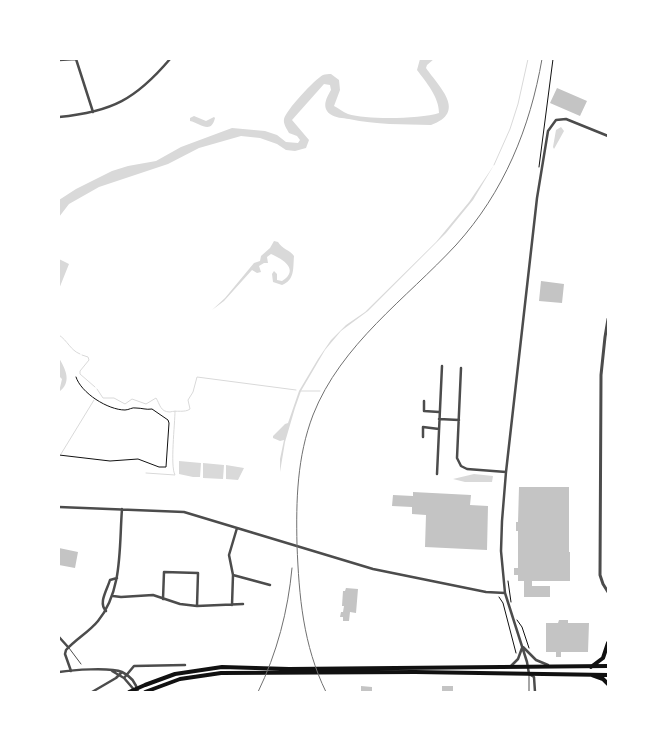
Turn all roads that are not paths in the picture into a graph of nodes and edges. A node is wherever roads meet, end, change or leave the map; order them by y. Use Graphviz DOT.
graph roads {
  1 [pos="76,59"];
  2 [pos="170,59"];
  3 [pos="59,60"];
  4 [pos="93,112"];
  5 [pos="59,117"];
  6 [pos="608,136"];
  7 [pos="608,319"];
  8 [pos="442,366"];
  9 [pos="461,368"];
  10 [pos="424,401"];
  11 [pos="439,412"];
  12 [pos="439,419"];
  13 [pos="459,420"];
  14 [pos="439,429"];
  15 [pos="423,437"];
  16 [pos="506,472"];
  17 [pos="437,474"];
  18 [pos="59,507"];
  19 [pos="122,509"];
  20 [pos="237,528"];
  21 [pos="233,575"];
  22 [pos="117,578"];
  23 [pos="270,585"];
  24 [pos="608,592"];
  25 [pos="505,593"];
  26 [pos="113,596"];
  27 [pos="163,599"];
  28 [pos="242,604"];
  29 [pos="232,605"];
  30 [pos="197,606"];
  31 [pos="106,611"];
  32 [pos="59,637"];
  33 [pos="608,643"];
  34 [pos="522,647"];
  35 [pos="68,648"];
  36 [pos="81,664"];
  37 [pos="185,666"];
  38 [pos="528,666"];
  39 [pos="608,666"];
  40 [pos="510,667"];
  41 [pos="591,667"];
  42 [pos="555,668"];
  43 [pos="70,671"];
  44 [pos="59,672"];
  45 [pos="121,673"];
  46 [pos="529,674"];
  47 [pos="127,675"];
  48 [pos="592,675"];
  49 [pos="608,675"];
  50 [pos="124,678"];
  51 [pos="608,684"];
  52 [pos="135,691"];
  53 [pos="92,692"];
  54 [pos="145,692"];
  55 [pos="529,692"];
  56 [pos="535,692"];
  1 -- 3 [label="street"];
  1 -- 4 [label="street"];
  2 -- 4 [label="street"];
  4 -- 5 [label="street"];
  6 -- 16 [label="street"];
  7 -- 24 [label="street"];
  8 -- 11 [label="street"];
  9 -- 13 [label="street"];
  10 -- 11 [label="street"];
  11 -- 12 [label="street"];
  12 -- 13 [label="street"];
  12 -- 14 [label="street"];
  13 -- 16 [label="street"];
  14 -- 15 [label="street"];
  14 -- 17 [label="street"];
  16 -- 25 [label="street"];
  18 -- 19 [label="street"];
  19 -- 20 [label="street"];
  19 -- 22 [label="street"];
  20 -- 21 [label="street"];
  20 -- 25 [label="street"];
  21 -- 23 [label="street"];
  21 -- 29 [label="street"];
  22 -- 26 [label="street"];
  22 -- 31 [label="street"];
  25 -- 34 [label="street"];
  26 -- 27 [label="street"];
  26 -- 31 [label="street"];
  27 -- 30 [label="street"];
  27 -- 30 [label="street"];
  28 -- 29 [label="street"];
  29 -- 30 [label="street"];
  31 -- 35 [label="street"];
  32 -- 35 [label="street"];
  33 -- 41 [label="main road"];
  34 -- 38 [label="street"];
  34 -- 40 [label="street"];
  34 -- 42 [label="street"];
  35 -- 36 [label="lane"];
  35 -- 43 [label="street"];
  37 -- 47 [label="street"];
  38 -- 40 [label="main road"];
  38 -- 42 [label="main road"];
  38 -- 46 [label="street"];
  39 -- 41 [label="main road"];
  40 -- 52 [label="main road"];
  41 -- 42 [label="main road"];
  43 -- 44 [label="street"];
  43 -- 45 [label="street"];
  45 -- 47 [label="street"];
  45 -- 50 [label="street"];
  45 -- 53 [label="street"];
  46 -- 48 [label="main road"];
  46 -- 54 [label="main road"];
  46 -- 55 [label="lane"];
  46 -- 56 [label="street"];
  47 -- 50 [label="street"];
  47 -- 52 [label="street"];
  48 -- 49 [label="main road"];
  48 -- 51 [label="main road"];
  50 -- 52 [label="street"];
}
